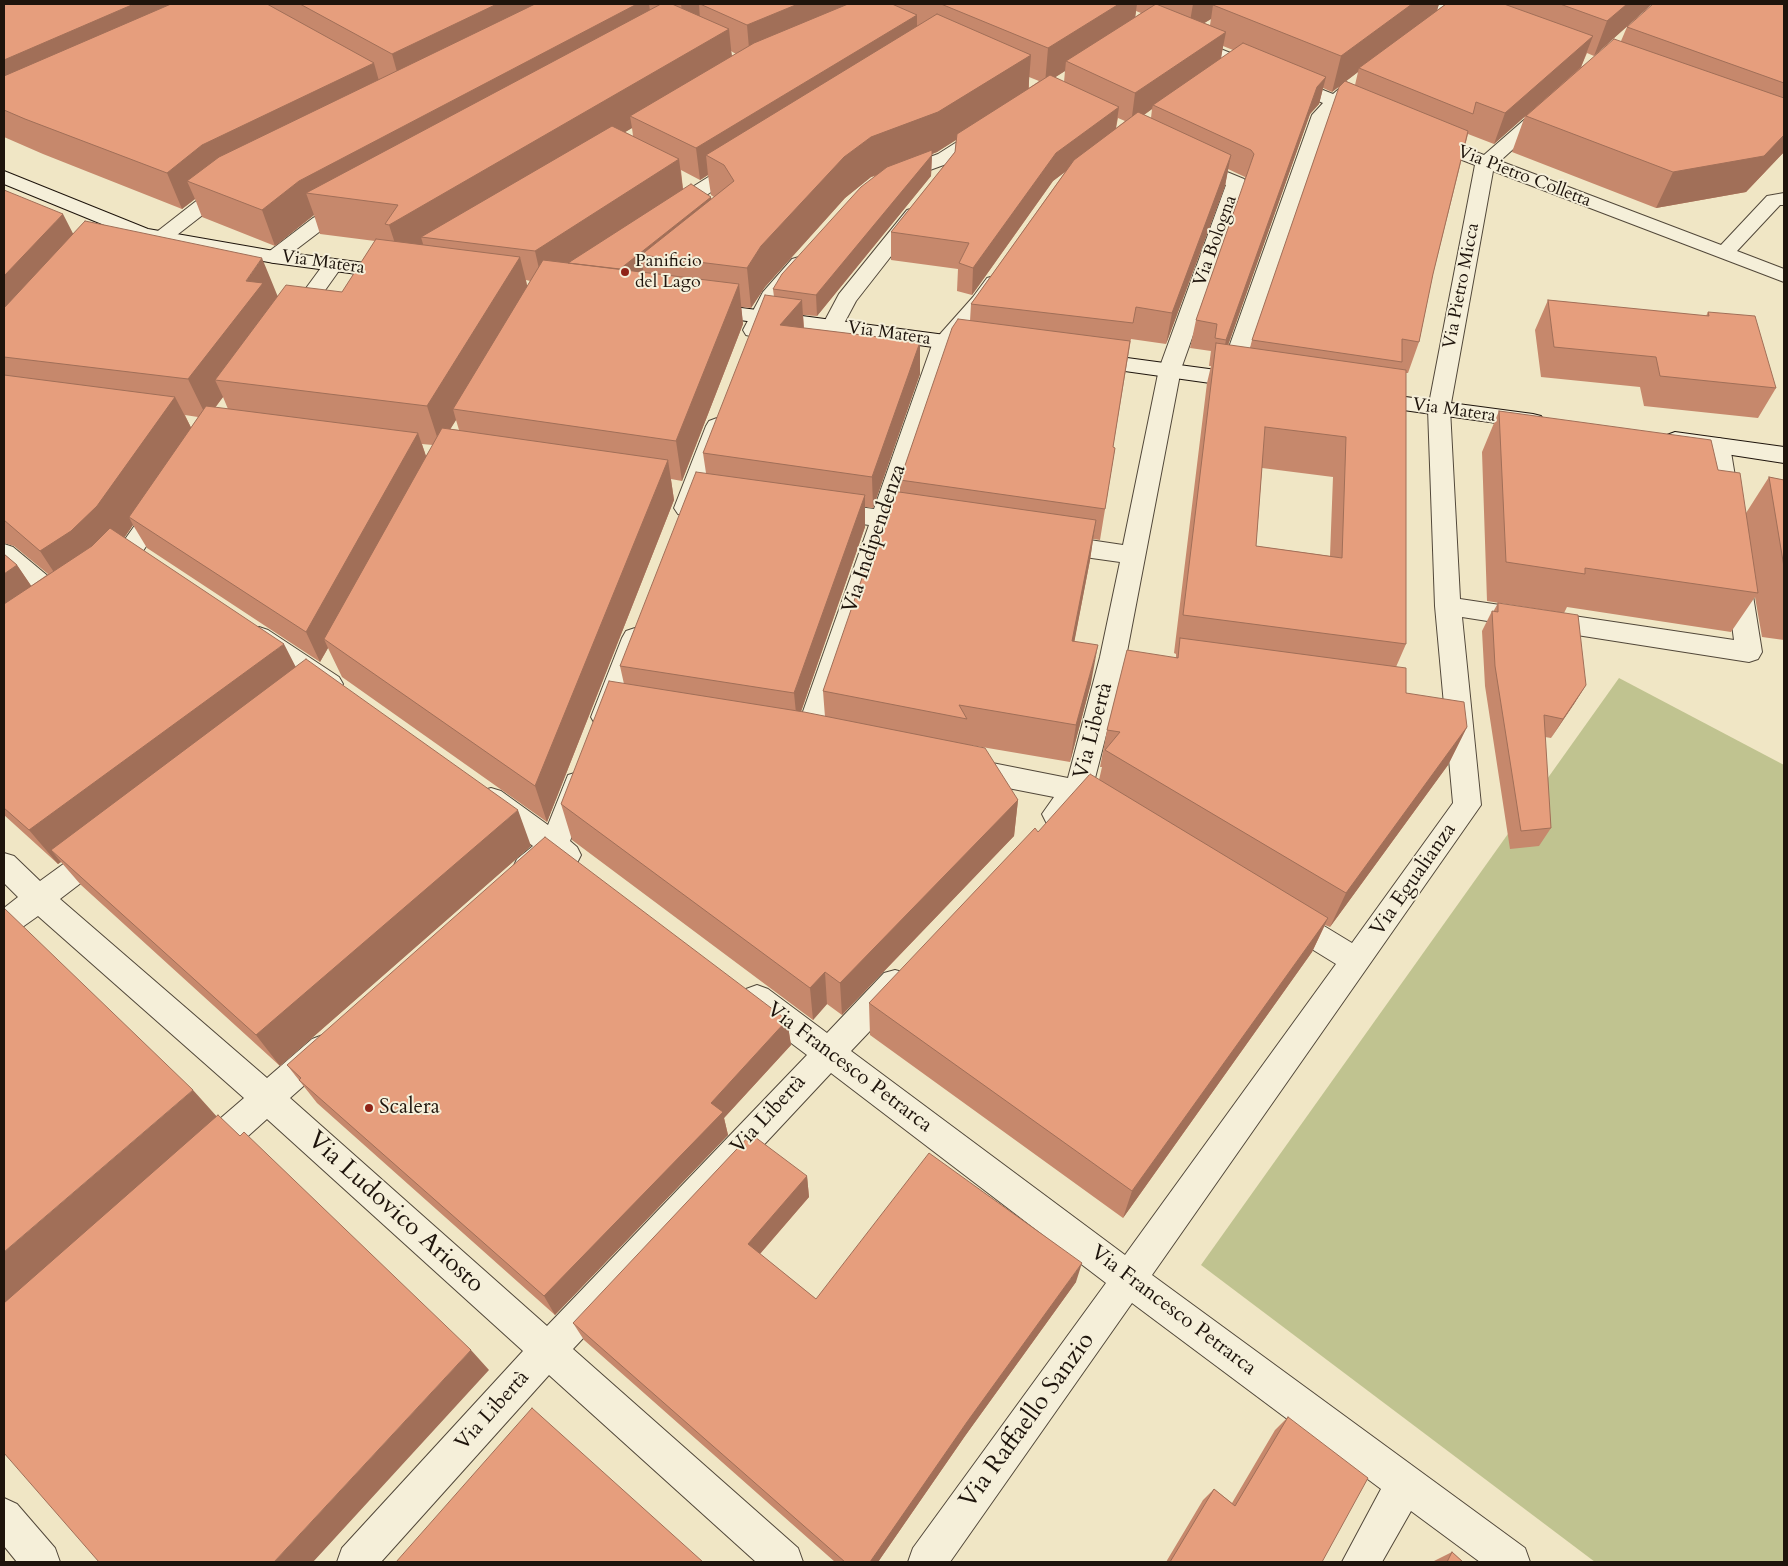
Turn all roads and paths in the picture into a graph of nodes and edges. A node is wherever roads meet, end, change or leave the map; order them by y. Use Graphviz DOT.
graph roads {
  1 [pos="1431,4"];
  2 [pos="1457,8"];
  3 [pos="1436,24"];
  4 [pos="1497,28"];
  5 [pos="1189,36"];
  6 [pos="1238,60"];
  7 [pos="1215,76"];
  8 [pos="1357,83"];
  9 [pos="1560,98"];
  10 [pos="1334,101"];
  11 [pos="999,123"];
  12 [pos="1387,123"];
  13 [pos="1414,134"];
  14 [pos="759,154"];
  15 [pos="1174,155"];
  16 [pos="1486,164"];
  17 [pos="4,177"];
  18 [pos="242,178"];
  19 [pos="879,183"];
  20 [pos="693,189"];
  21 [pos="1781,196"];
  22 [pos="364,198"];
  23 [pos="925,200"];
  24 [pos="713,206"];
  25 [pos="652,221"];
  26 [pos="161,238"];
  27 [pos="813,247"];
  28 [pos="1724,253"];
  29 [pos="274,257"];
  30 [pos="1007,263"];
  31 [pos="333,266"];
  32 [pos="410,272"];
  33 [pos="1784,276"];
  34 [pos="683,307"];
  35 [pos="760,316"];
  36 [pos="833,326"];
  37 [pos="282,336"];
  38 [pos="944,342"];
  39 [pos="1001,349"];
  40 [pos="745,353"];
  41 [pos="1069,357"];
  42 [pos="1170,370"];
  43 [pos="1229,378"];
  44 [pos="1267,384"];
  45 [pos="1344,395"];
  46 [pos="728,399"];
  47 [pos="1439,409"];
  48 [pos="1555,424"];
  49 [pos="1652,437"];
  50 [pos="1720,446"];
  51 [pos="1784,455"];
  52 [pos="174,486"];
  53 [pos="806,508"];
  54 [pos="882,519"];
  55 [pos="1731,525"];
  56 [pos="940,527"];
  57 [pos="678,529"];
  58 [pos="1037,541"];
  59 [pos="4,553"];
  60 [pos="1735,554"];
  61 [pos="1134,555"];
  62 [pos="1448,606"];
  63 [pos="645,612"];
  64 [pos="235,622"];
  65 [pos="301,699"];
  66 [pos="609,705"];
  67 [pos="637,710"];
  68 [pos="779,732"];
  69 [pos="807,737"];
  70 [pos="836,743"];
  71 [pos="943,764"];
  72 [pos="467,782"];
  73 [pos="1078,791"];
  74 [pos="1112,812"];
  75 [pos="1038,834"];
  76 [pos="118,838"];
  77 [pos="554,845"];
  78 [pos="4,865"];
  79 [pos="593,874"];
  80 [pos="510,884"];
  81 [pos="38,899"];
  82 [pos="1264,904"];
  83 [pos="4,924"];
  84 [pos="916,961"];
  85 [pos="1356,961"];
  86 [pos="734,981"];
  87 [pos="341,1033"];
  88 [pos="828,1052"];
  89 [pos="267,1098"];
  90 [pos="187,1170"];
  91 [pos="1129,1279"];
  92 [pos="548,1350"];
  93 [pos="1404,1484"];
  94 [pos="4,1517"];
  95 [pos="41,1562"];
  96 [pos="356,1562"];
  97 [pos="784,1562"];
  98 [pos="927,1562"];
  99 [pos="1361,1562"];
  100 [pos="1510,1562"];
  1 -- 2 [label="street"];
  2 -- 3 [label="street"];
  2 -- 4 [label="street"];
  5 -- 6 [label="street"];
  6 -- 7 [label="street"];
  6 -- 10 [label="street"];
  8 -- 10 [label="street"];
  9 -- 16 [label="street"];
  10 -- 12 [label="street"];
  10 -- 43 [label="street"];
  11 -- 19 [label="street"];
  13 -- 16 [label="street, Via Pietro Colletta"];
  14 -- 20 [label="street"];
  15 -- 42 [label="street, Via Bologna"];
  16 -- 28 [label="street, Via Pietro Colletta"];
  16 -- 47 [label="street, Via Pietro Micca"];
  17 -- 26 [label="street, Via Matera"];
  18 -- 26 [label="street"];
  20 -- 24 [label="street"];
  20 -- 25 [label="street"];
  21 -- 28 [label="street"];
  22 -- 29 [label="street"];
  23 -- 36 [label="street"];
  26 -- 29 [label="street, Via Matera"];
  27 -- 35 [label="street"];
  28 -- 33 [label="street, Via Pietro Colletta"];
  29 -- 31 [label="street, Via Matera"];
  30 -- 38 [label="street"];
  31 -- 32 [label="street, Via Matera"];
  31 -- 37 [label="street"];
  34 -- 35 [label="street, Via Matera"];
  35 -- 36 [label="street, Via Matera"];
  35 -- 40 [label="street"];
  36 -- 38 [label="street, Via Matera"];
  38 -- 39 [label="street, Via Matera"];
  38 -- 54 [label="street, Via Indipendenza"];
  41 -- 42 [label="street"];
  42 -- 43 [label="street"];
  42 -- 61 [label="street, Via Libertà"];
  43 -- 44 [label="street"];
  45 -- 47 [label="street, Via Matera"];
  46 -- 57 [label="street"];
  47 -- 48 [label="street, Via Matera"];
  47 -- 62 [label="street, Via Egualianza"];
  49 -- 50 [label="street"];
  50 -- 51 [label="street"];
  50 -- 55 [label="street"];
  52 -- 59 [label="street"];
  53 -- 54 [label="street"];
  54 -- 56 [label="street"];
  54 -- 69 [label="street, Via Indipendenza"];
  58 -- 61 [label="street"];
  60 -- 62 [label="street"];
  61 -- 73 [label="street, Via Libertà"];
  62 -- 85 [label="street, Via Egualianza"];
  63 -- 66 [label="street"];
  64 -- 65 [label="street"];
  66 -- 67 [label="street"];
  66 -- 77 [label="street"];
  68 -- 69 [label="street"];
  69 -- 70 [label="street"];
  71 -- 73 [label="street"];
  72 -- 77 [label="street"];
  73 -- 74 [label="street"];
  73 -- 75 [label="street, Via Libertà"];
  76 -- 81 [label="street"];
  77 -- 79 [label="street"];
  77 -- 80 [label="street"];
  78 -- 81 [label="street, Via Ludovico Ariosto"];
  81 -- 83 [label="street"];
  81 -- 89 [label="street, Via Ludovico Ariosto"];
  82 -- 85 [label="street"];
  84 -- 88 [label="street, Via Libertà"];
  85 -- 91 [label="street, Via Egualianza"];
  86 -- 88 [label="street, Via Francesco Petrarca"];
  87 -- 89 [label="street"];
  88 -- 91 [label="street, Via Francesco Petrarca"];
  88 -- 92 [label="street, Via Libertà"];
  89 -- 90 [label="street"];
  89 -- 92 [label="street, Via Ludovico Ariosto"];
  91 -- 93 [label="street, Via Francesco Petrarca"];
  91 -- 98 [label="street, Via Raffaello Sanzio"];
  92 -- 96 [label="street, Via Libertà"];
  92 -- 97 [label="street, Via Ludovico Ariosto"];
  93 -- 99 [label="street"];
  93 -- 100 [label="street, Via Francesco Petrarca"];
  94 -- 95 [label="street"];
}
